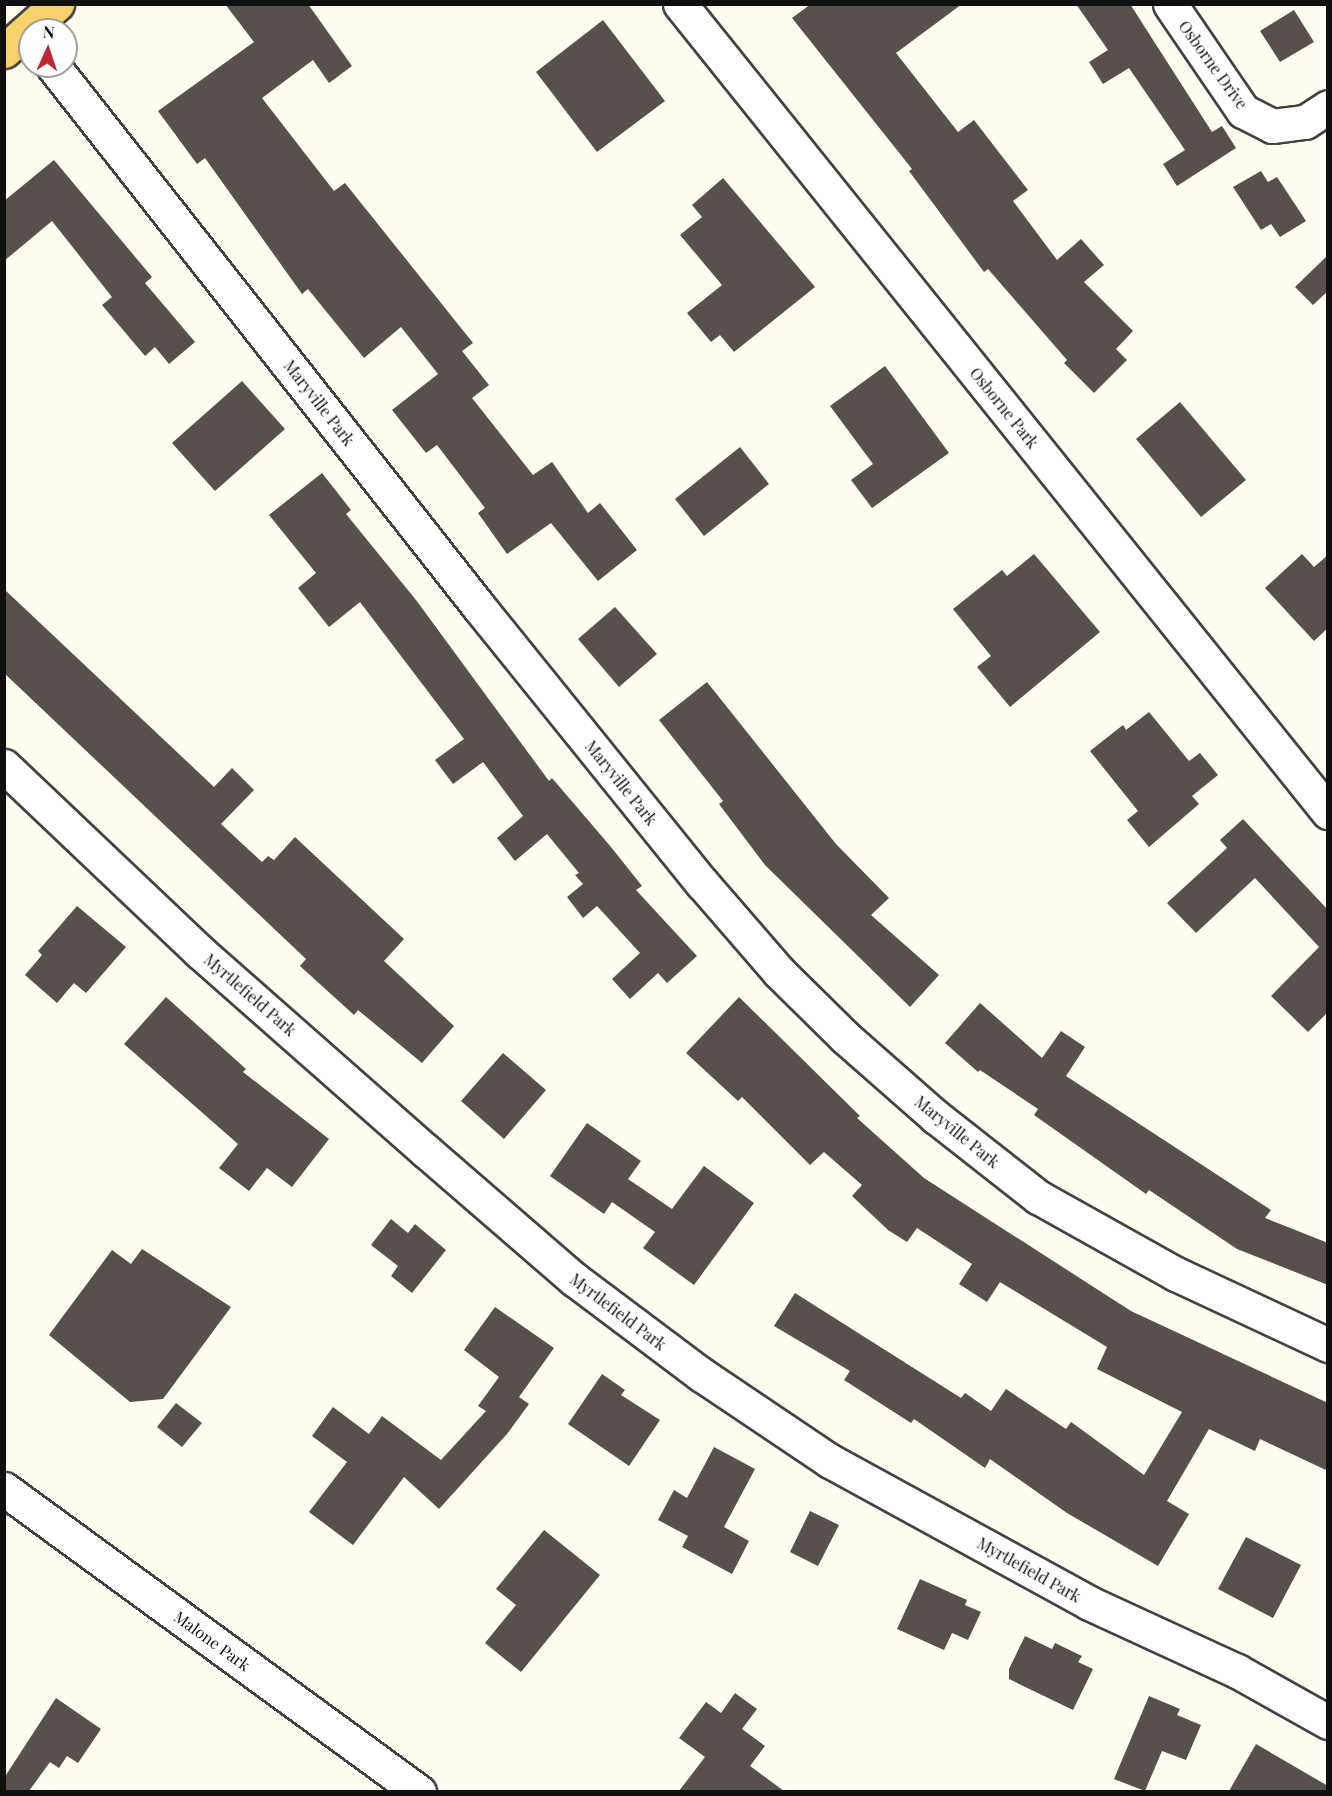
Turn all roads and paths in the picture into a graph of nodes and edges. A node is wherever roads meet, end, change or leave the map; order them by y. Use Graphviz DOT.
graph roads {
  1 [pos="57,4"];
  2 [pos="680,4"];
  3 [pos="1170,4"];
  4 [pos="43,18"];
  5 [pos="62,78"];
  6 [pos="1328,107"];
  7 [pos="4,766"];
  8 [pos="1328,812"];
  9 [pos="1328,1345"];
  10 [pos="4,1489"];
  11 [pos="1328,1722"];
  12 [pos="419,1791"];
  1 -- 4 [label="main road"];
  2 -- 8 [label="street, Osborne Park"];
  3 -- 6 [label="street, Osborne Drive"];
  5 -- 9 [label="street, Maryville Park"];
  7 -- 11 [label="street, Myrtlefield Park"];
  10 -- 12 [label="street, Malone Park"];
}
